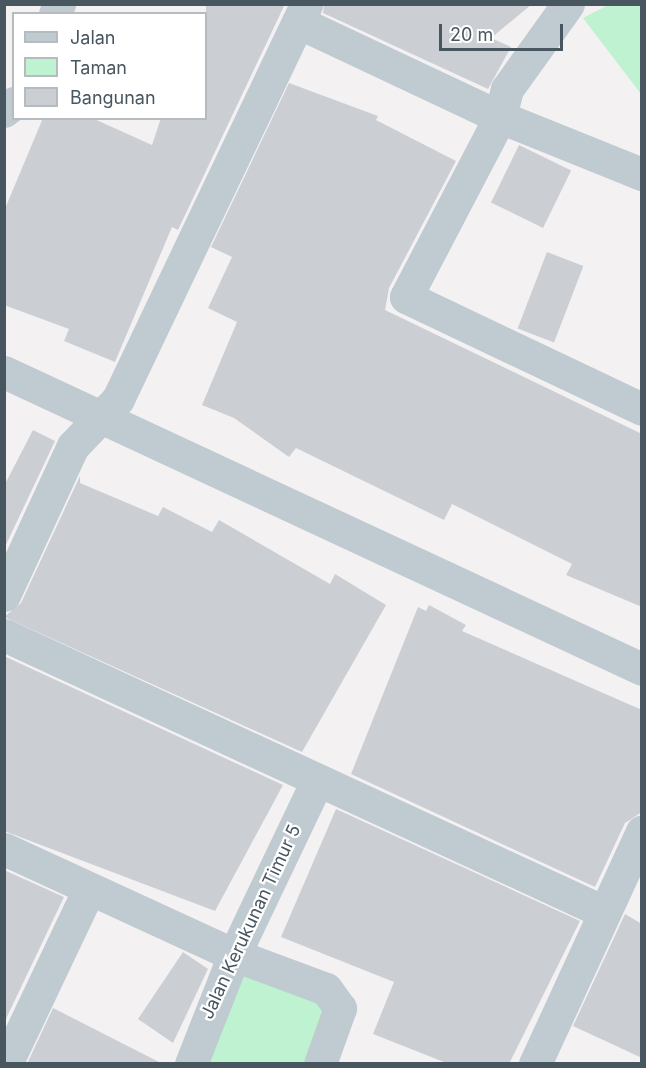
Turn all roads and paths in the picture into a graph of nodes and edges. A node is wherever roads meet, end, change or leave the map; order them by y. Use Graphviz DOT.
graph roads {
  1 [pos="568,4"];
  2 [pos="302,13"];
  3 [pos="500,117"];
  4 [pos="642,174"];
  5 [pos="4,372"];
  6 [pos="642,409"];
  7 [pos="102,416"];
  8 [pos="4,595"];
  9 [pos="4,635"];
  10 [pos="642,669"];
  11 [pos="315,783"];
  12 [pos="642,831"];
  13 [pos="4,849"];
  14 [pos="88,891"];
  15 [pos="602,911"];
  16 [pos="234,955"];
  17 [pos="6,1064"];
  18 [pos="191,1064"];
  19 [pos="320,1064"];
  20 [pos="535,1064"];
  1 -- 3 [label="street"];
  2 -- 3 [label="street"];
  2 -- 7 [label="street"];
  3 -- 4 [label="street"];
  3 -- 6 [label="street"];
  5 -- 7 [label="street"];
  7 -- 8 [label="street"];
  7 -- 10 [label="street"];
  9 -- 11 [label="street"];
  11 -- 15 [label="street"];
  11 -- 16 [label="street, Jalan Kerukunan Timur 5"];
  12 -- 15 [label="street"];
  13 -- 14 [label="street"];
  14 -- 16 [label="street"];
  14 -- 17 [label="street"];
  15 -- 20 [label="street"];
  16 -- 18 [label="street, Jalan Kerukunan Timur 5"];
  16 -- 19 [label="street"];
}
